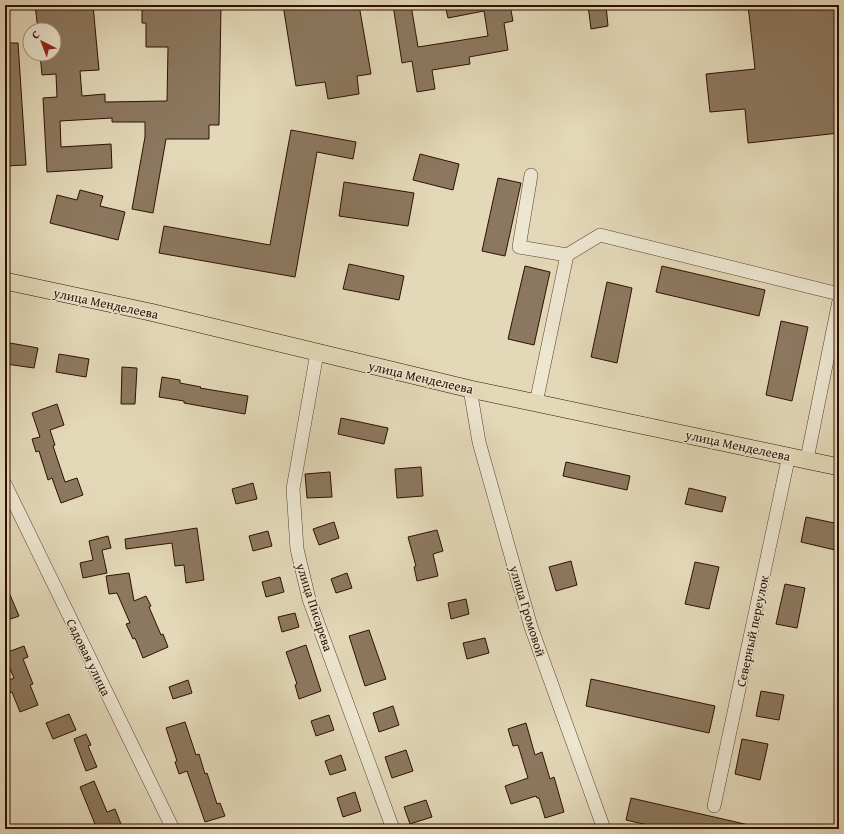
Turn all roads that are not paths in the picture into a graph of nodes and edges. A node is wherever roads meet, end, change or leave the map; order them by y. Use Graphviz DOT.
graph roads {
  1 [pos="531,175"];
  2 [pos="567,255"];
  3 [pos="5,280"];
  4 [pos="839,294"];
  5 [pos="839,300"];
  6 [pos="317,353"];
  7 [pos="470,389"];
  8 [pos="536,403"];
  9 [pos="789,455"];
  10 [pos="807,459"];
  11 [pos="839,466"];
  12 [pos="5,484"];
  13 [pos="714,806"];
  14 [pos="173,829"];
  15 [pos="393,829"];
  16 [pos="604,829"];
  1 -- 2 [label="street"];
  2 -- 4 [label="street"];
  2 -- 8 [label="street"];
  3 -- 6 [label="main road, улица Менделеева"];
  5 -- 10 [label="street"];
  6 -- 7 [label="main road, улица Менделеева"];
  6 -- 15 [label="street, улица Писарева"];
  7 -- 8 [label="main road, улица Менделеева"];
  7 -- 16 [label="street, улица Громовой"];
  8 -- 9 [label="main road, улица Менделеева"];
  9 -- 10 [label="main road, улица Менделеева"];
  9 -- 13 [label="street, Северный переулок"];
  10 -- 11 [label="main road, улица Менделеева"];
  12 -- 14 [label="street, Садовая улица"];
}
